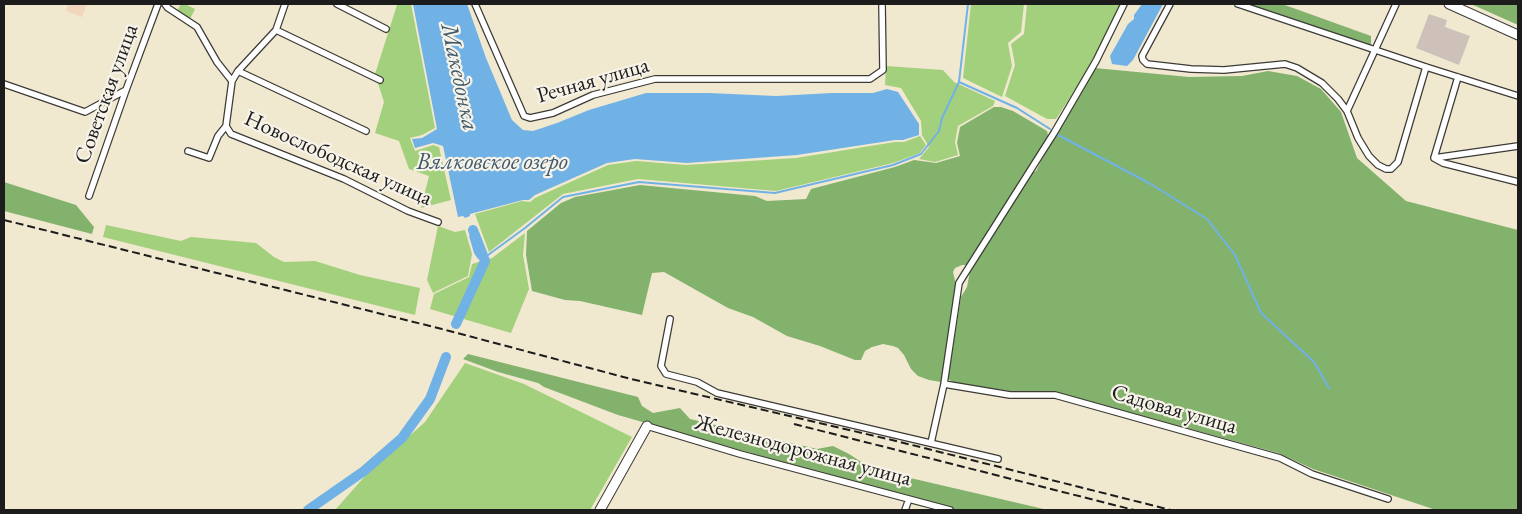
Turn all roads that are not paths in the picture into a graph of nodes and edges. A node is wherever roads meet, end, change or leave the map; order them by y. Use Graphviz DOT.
graph roads {
  1 [pos="158,4"];
  2 [pos="165,4"];
  3 [pos="285,4"];
  4 [pos="337,4"];
  5 [pos="475,4"];
  6 [pos="882,4"];
  7 [pos="1124,4"];
  8 [pos="1170,4"];
  9 [pos="1238,4"];
  10 [pos="1396,4"];
  11 [pos="1449,4"];
  12 [pos="386,29"];
  13 [pos="276,30"];
  14 [pos="1518,35"];
  15 [pos="1375,49"];
  16 [pos="1426,67"];
  17 [pos="238,71"];
  18 [pos="1458,77"];
  19 [pos="380,80"];
  20 [pos="232,82"];
  21 [pos="4,84"];
  22 [pos="126,90"];
  23 [pos="1518,96"];
  24 [pos="1347,111"];
  25 [pos="226,126"];
  26 [pos="366,131"];
  27 [pos="1518,146"];
  28 [pos="188,151"];
  29 [pos="1434,158"];
  30 [pos="1518,182"];
  31 [pos="89,196"];
  32 [pos="438,222"];
  33 [pos="670,319"];
  34 [pos="944,384"];
  35 [pos="647,426"];
  36 [pos="931,444"];
  37 [pos="998,460"];
  38 [pos="909,499"];
  39 [pos="1388,500"];
  40 [pos="600,510"];
  41 [pos="905,510"];
  42 [pos="950,510"];
  1 -- 22 [label="street, Советская улица"];
  2 -- 20 [label="street"];
  3 -- 13 [label="street"];
  4 -- 12 [label="street"];
  5 -- 6 [label="street, Речная улица"];
  7 -- 34 [label="street"];
  8 -- 24 [label="street"];
  9 -- 15 [label="street"];
  10 -- 15 [label="street"];
  11 -- 14 [label="street"];
  13 -- 17 [label="street"];
  13 -- 19 [label="street"];
  15 -- 16 [label="street"];
  15 -- 24 [label="street"];
  16 -- 18 [label="street"];
  16 -- 24 [label="street"];
  17 -- 20 [label="street"];
  17 -- 26 [label="street"];
  18 -- 23 [label="street"];
  18 -- 29 [label="street"];
  20 -- 25 [label="street"];
  21 -- 22 [label="street"];
  22 -- 31 [label="street, Советская улица"];
  25 -- 28 [label="street"];
  25 -- 32 [label="street, Новослободская улица"];
  27 -- 29 [label="street"];
  29 -- 30 [label="street"];
  33 -- 36 [label="street"];
  34 -- 36 [label="street"];
  34 -- 39 [label="street, Садовая улица"];
  35 -- 38 [label="street, Железнодорожная улица"];
  35 -- 40 [label="street"];
  36 -- 37 [label="street"];
  38 -- 41 [label="street"];
  38 -- 42 [label="street, Железнодорожная улица"];
}
